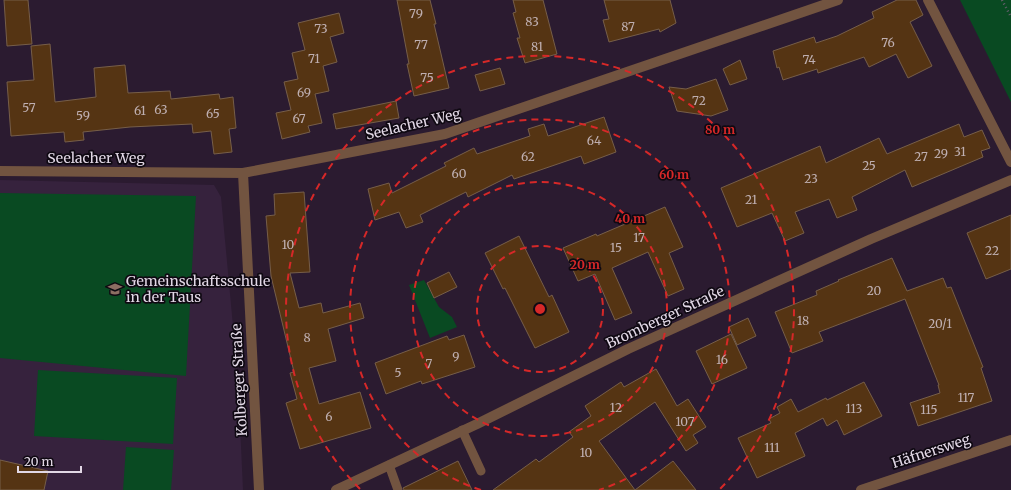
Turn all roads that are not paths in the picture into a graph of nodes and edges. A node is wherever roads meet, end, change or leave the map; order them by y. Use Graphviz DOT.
graph roads {
  1 [pos="838,0"];
  2 [pos="928,0"];
  3 [pos="1011,162"];
  4 [pos="0,171"];
  5 [pos="243,173"];
  6 [pos="1011,180"];
  7 [pos="462,430"];
  8 [pos="1011,440"];
  9 [pos="389,465"];
  10 [pos="481,471"];
  11 [pos="259,490"];
  12 [pos="336,490"];
  13 [pos="398,490"];
  14 [pos="861,490"];
  1 -- 5 [label="street, Seelacher Weg"];
  2 -- 3 [label="street"];
  4 -- 5 [label="street, Seelacher Weg"];
  5 -- 11 [label="street, Kolberger Straße"];
  6 -- 7 [label="street, Bromberger Straße"];
  7 -- 9 [label="street, Bromberger Straße"];
  7 -- 10 [label="lane"];
  8 -- 14 [label="street, Häfnersweg"];
  9 -- 12 [label="street, Bromberger Straße"];
  9 -- 13 [label="lane"];
}
